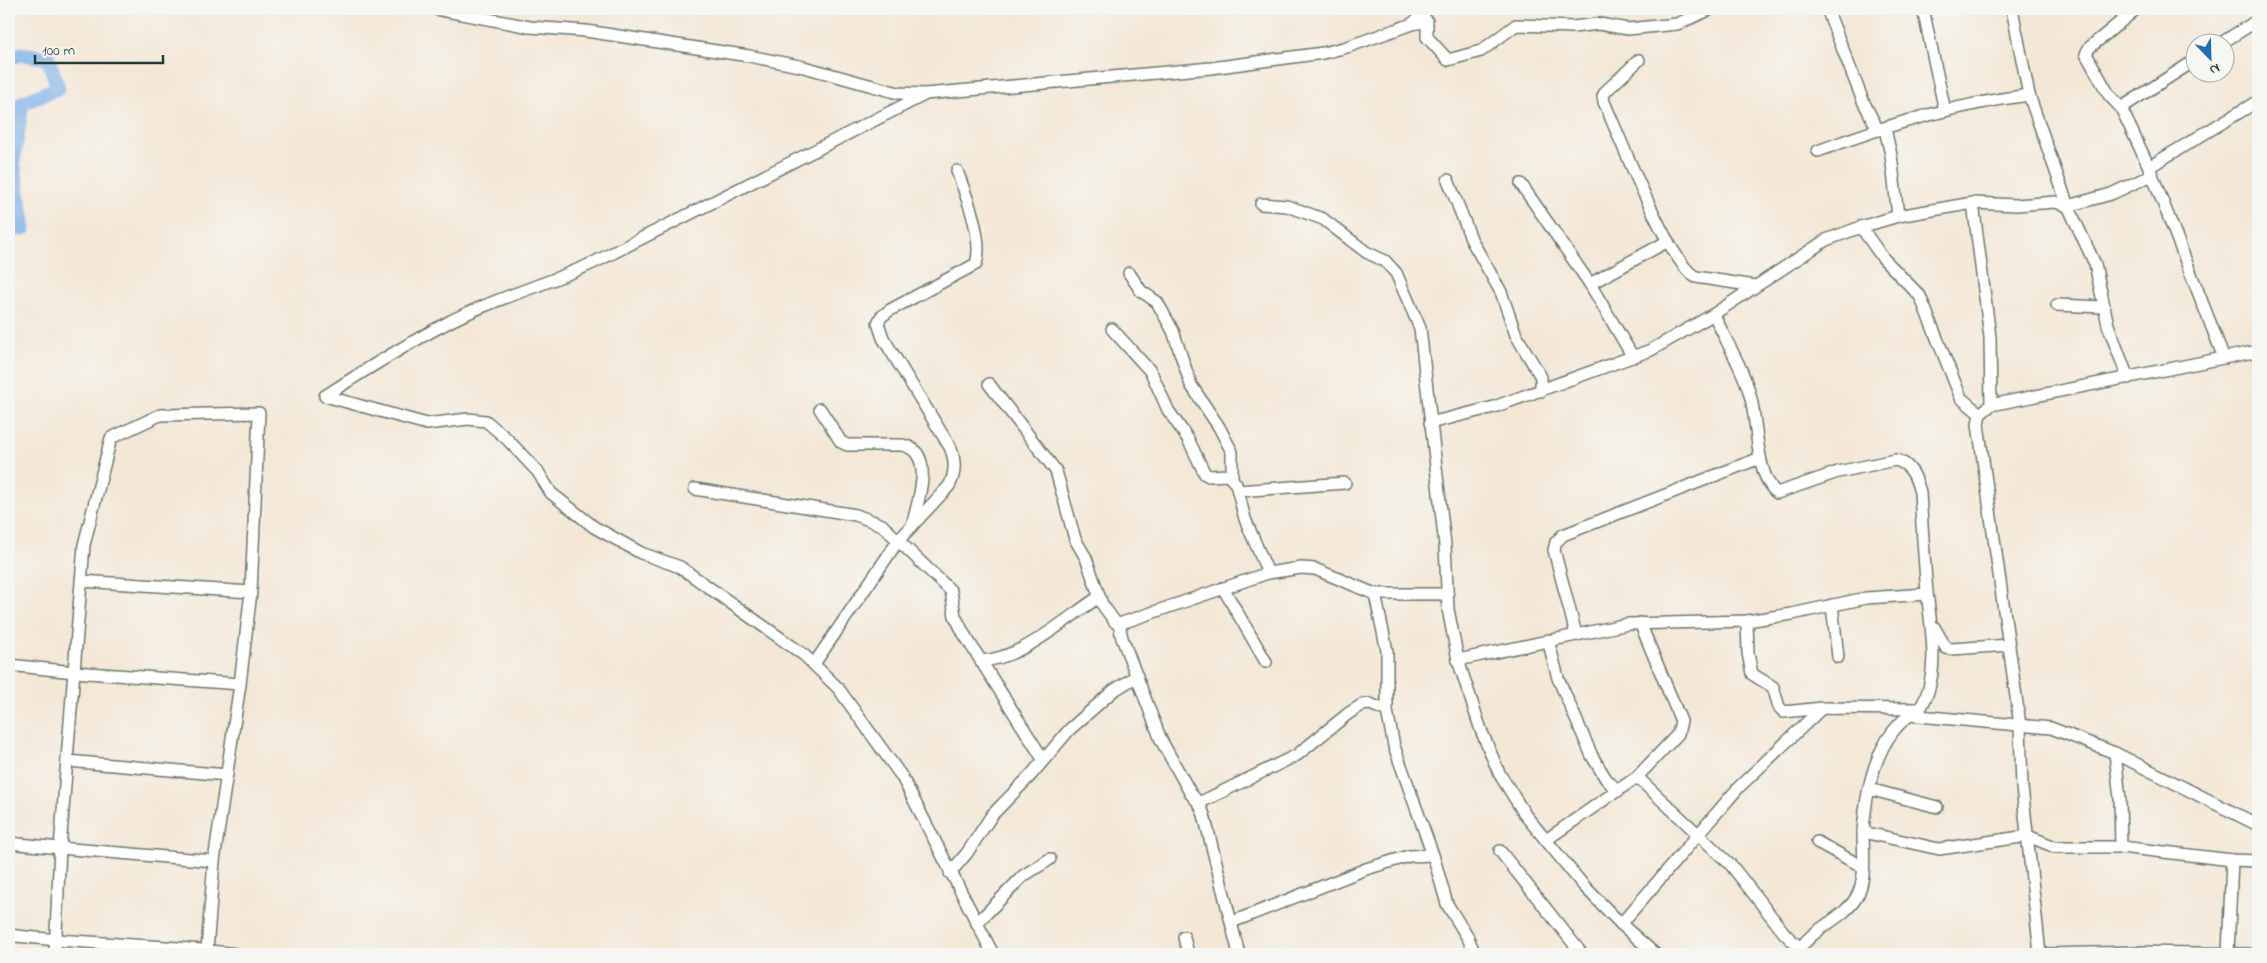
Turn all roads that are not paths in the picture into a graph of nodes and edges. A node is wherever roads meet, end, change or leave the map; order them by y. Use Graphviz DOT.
graph roads {
  1 [pos="436,9"];
  2 [pos="1428,9"];
  3 [pos="1827,9"];
  4 [pos="1923,9"];
  5 [pos="2012,9"];
  6 [pos="2136,9"];
  7 [pos="1707,10"];
  8 [pos="2258,20"];
  9 [pos="1412,24"];
  10 [pos="2234,35"];
  11 [pos="1639,60"];
  12 [pos="2184,67"];
  13 [pos="925,94"];
  14 [pos="2030,95"];
  15 [pos="2258,101"];
  16 [pos="2121,108"];
  17 [pos="1945,111"];
  18 [pos="1882,129"];
  19 [pos="1818,151"];
  20 [pos="957,171"];
  21 [pos="2150,171"];
  22 [pos="1448,180"];
  23 [pos="1521,184"];
  24 [pos="1974,203"];
  25 [pos="1261,204"];
  26 [pos="2068,206"];
  27 [pos="1898,216"];
  28 [pos="1861,227"];
  29 [pos="1668,241"];
  30 [pos="1129,273"];
  31 [pos="1590,284"];
  32 [pos="1755,286"];
  33 [pos="2057,305"];
  34 [pos="2104,307"];
  35 [pos="1714,314"];
  36 [pos="1112,329"];
  37 [pos="2258,350"];
  38 [pos="1633,357"];
  39 [pos="2224,358"];
  40 [pos="2128,378"];
  41 [pos="988,384"];
  42 [pos="1541,391"];
  43 [pos="1991,405"];
  44 [pos="820,409"];
  45 [pos="1980,414"];
  46 [pos="1430,423"];
  47 [pos="1760,458"];
  48 [pos="1232,478"];
  49 [pos="1345,483"];
  50 [pos="694,489"];
  51 [pos="1238,491"];
  52 [pos="912,528"];
  53 [pos="898,541"];
  54 [pos="1268,573"];
  55 [pos="81,581"];
  56 [pos="1223,588"];
  57 [pos="251,592"];
  58 [pos="1375,594"];
  59 [pos="1447,594"];
  60 [pos="1927,594"];
  61 [pos="1099,597"];
  62 [pos="1832,605"];
  63 [pos="1747,621"];
  64 [pos="1932,621"];
  65 [pos="1640,623"];
  66 [pos="1119,624"];
  67 [pos="1576,634"];
  68 [pos="1548,640"];
  69 [pos="2009,645"];
  70 [pos="1838,657"];
  71 [pos="1458,660"];
  72 [pos="981,661"];
  73 [pos="1266,662"];
  74 [pos="814,664"];
  75 [pos="9,665"];
  76 [pos="74,672"];
  77 [pos="1137,676"];
  78 [pos="240,684"];
  79 [pos="1822,708"];
  80 [pos="1920,709"];
  81 [pos="1387,711"];
  82 [pos="1908,715"];
  83 [pos="2020,725"];
  84 [pos="2115,753"];
  85 [pos="1043,759"];
  86 [pos="67,761"];
  87 [pos="227,775"];
  88 [pos="1637,777"];
  89 [pos="1869,789"];
  90 [pos="1618,791"];
  91 [pos="1200,803"];
  92 [pos="1937,807"];
  93 [pos="2258,825"];
  94 [pos="1863,832"];
  95 [pos="1700,834"];
  96 [pos="2028,836"];
  97 [pos="1546,840"];
  98 [pos="1817,842"];
  99 [pos="9,843"];
  100 [pos="2121,847"];
  101 [pos="60,848"];
  102 [pos="1500,851"];
  103 [pos="1433,856"];
  104 [pos="1050,858"];
  105 [pos="2232,860"];
  106 [pos="2258,860"];
  107 [pos="214,861"];
  108 [pos="1863,866"];
  109 [pos="950,873"];
  110 [pos="1232,922"];
  111 [pos="977,923"];
  112 [pos="1621,924"];
  113 [pos="9,935"];
  114 [pos="1184,937"];
  115 [pos="56,941"];
  116 [pos="207,950"];
  117 [pos="1799,951"];
  118 [pos="2139,953"];
  119 [pos="2228,953"];
  120 [pos="55,954"];
  121 [pos="236,954"];
  122 [pos="994,954"];
  123 [pos="1188,954"];
  124 [pos="1239,954"];
  125 [pos="1475,954"];
  126 [pos="1582,954"];
  127 [pos="1655,954"];
  128 [pos="2040,954"];
  129 [pos="2046,954"];
  130 [pos="2249,954"];
  1 -- 13 [label="street"];
  2 -- 9 [label="street"];
  3 -- 18 [label="street"];
  4 -- 17 [label="street"];
  5 -- 14 [label="street"];
  6 -- 16 [label="street"];
  7 -- 9 [label="street"];
  8 -- 10 [label="street"];
  9 -- 13 [label="street"];
  11 -- 29 [label="street"];
  12 -- 16 [label="street"];
  13 -- 74 [label="street"];
  14 -- 17 [label="street"];
  14 -- 26 [label="street"];
  15 -- 21 [label="street"];
  16 -- 21 [label="street"];
  17 -- 18 [label="street"];
  18 -- 19 [label="street"];
  18 -- 27 [label="street"];
  20 -- 52 [label="street"];
  21 -- 26 [label="street"];
  21 -- 39 [label="street"];
  22 -- 42 [label="street"];
  23 -- 31 [label="street"];
  24 -- 26 [label="street"];
  24 -- 27 [label="street"];
  24 -- 43 [label="street"];
  25 -- 46 [label="street"];
  26 -- 34 [label="street"];
  27 -- 28 [label="street"];
  28 -- 32 [label="street"];
  28 -- 45 [label="street"];
  29 -- 31 [label="street"];
  29 -- 32 [label="street"];
  30 -- 48 [label="street"];
  31 -- 38 [label="street"];
  32 -- 35 [label="street"];
  33 -- 34 [label="street"];
  34 -- 40 [label="street"];
  35 -- 38 [label="street"];
  35 -- 47 [label="street"];
  36 -- 48 [label="street"];
  37 -- 39 [label="street"];
  38 -- 42 [label="street"];
  39 -- 40 [label="street"];
  40 -- 43 [label="street"];
  41 -- 61 [label="street"];
  42 -- 46 [label="street"];
  43 -- 45 [label="street"];
  44 -- 52 [label="street"];
  45 -- 69 [label="street"];
  46 -- 59 [label="street"];
  47 -- 60 [label="street"];
  47 -- 67 [label="street"];
  48 -- 51 [label="street"];
  49 -- 51 [label="street"];
  50 -- 53 [label="street"];
  51 -- 54 [label="street"];
  52 -- 53 [label="street"];
  53 -- 72 [label="street"];
  53 -- 74 [label="street"];
  54 -- 56 [label="street"];
  54 -- 58 [label="street"];
  55 -- 57 [label="street"];
  55 -- 57 [label="street"];
  55 -- 76 [label="street"];
  56 -- 66 [label="street"];
  56 -- 73 [label="street"];
  57 -- 78 [label="street"];
  58 -- 59 [label="street"];
  58 -- 81 [label="street"];
  59 -- 71 [label="street"];
  60 -- 62 [label="street"];
  60 -- 64 [label="street"];
  61 -- 66 [label="street"];
  61 -- 72 [label="street"];
  62 -- 63 [label="street"];
  62 -- 70 [label="street"];
  63 -- 65 [label="street"];
  63 -- 79 [label="street"];
  64 -- 69 [label="street"];
  64 -- 80 [label="street"];
  65 -- 67 [label="street"];
  65 -- 88 [label="street"];
  66 -- 77 [label="street"];
  67 -- 68 [label="street"];
  68 -- 71 [label="street"];
  68 -- 90 [label="street"];
  69 -- 83 [label="street"];
  71 -- 97 [label="street"];
  72 -- 85 [label="street"];
  74 -- 109 [label="street"];
  75 -- 76 [label="street"];
  76 -- 78 [label="street"];
  76 -- 86 [label="street"];
  77 -- 85 [label="street"];
  77 -- 91 [label="street"];
  78 -- 87 [label="street"];
  79 -- 80 [label="street"];
  79 -- 95 [label="street"];
  80 -- 82 [label="street"];
  81 -- 91 [label="street"];
  81 -- 103 [label="street"];
  82 -- 83 [label="street"];
  82 -- 89 [label="street"];
  83 -- 84 [label="street"];
  83 -- 96 [label="street"];
  84 -- 93 [label="street"];
  84 -- 100 [label="street"];
  85 -- 109 [label="street"];
  86 -- 87 [label="street"];
  86 -- 101 [label="street"];
  87 -- 107 [label="street"];
  88 -- 90 [label="street"];
  88 -- 95 [label="street"];
  89 -- 92 [label="street"];
  89 -- 94 [label="street"];
  90 -- 97 [label="street"];
  91 -- 110 [label="street"];
  94 -- 96 [label="street"];
  94 -- 108 [label="street"];
  95 -- 112 [label="street"];
  95 -- 117 [label="street"];
  96 -- 100 [label="street"];
  96 -- 128 [label="street"];
  97 -- 112 [label="street"];
  98 -- 108 [label="street"];
  99 -- 101 [label="street"];
  100 -- 105 [label="street"];
  101 -- 107 [label="street"];
  101 -- 115 [label="street"];
  102 -- 126 [label="street"];
  103 -- 110 [label="street"];
  103 -- 125 [label="street"];
  104 -- 111 [label="street"];
  105 -- 106 [label="street"];
  105 -- 119 [label="street"];
  107 -- 116 [label="street"];
  108 -- 117 [label="street"];
  109 -- 111 [label="street"];
  110 -- 124 [label="street"];
  111 -- 122 [label="street"];
  112 -- 127 [label="street"];
  113 -- 115 [label="street"];
  114 -- 123 [label="street"];
  115 -- 116 [label="street"];
  115 -- 120 [label="street"];
  116 -- 121 [label="street"];
  118 -- 119 [label="street"];
  118 -- 129 [label="street"];
  119 -- 130 [label="street"];
}
